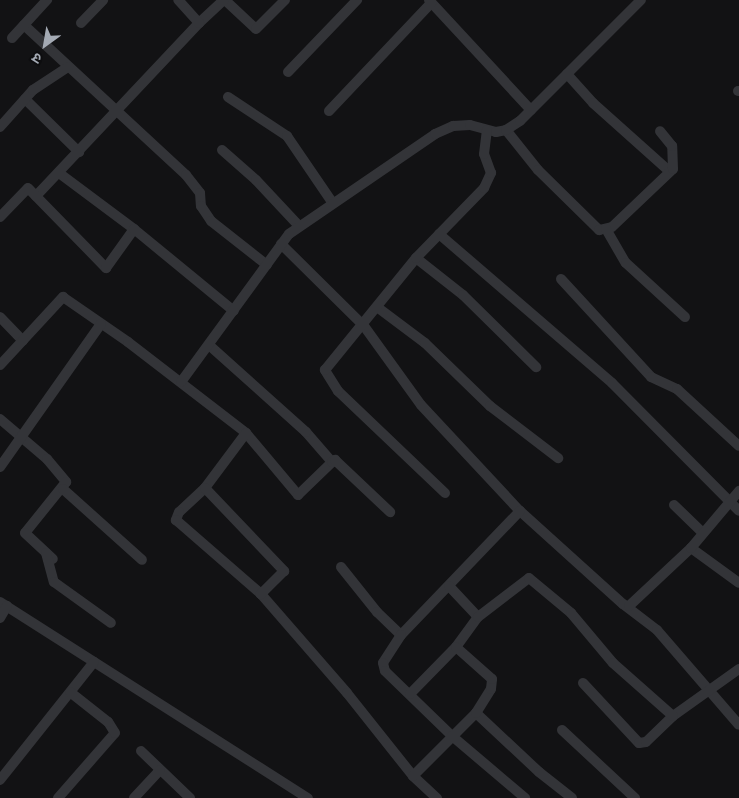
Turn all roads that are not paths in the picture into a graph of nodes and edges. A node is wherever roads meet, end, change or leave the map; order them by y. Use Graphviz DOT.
graph roads {
  1 [pos="47,0"];
  2 [pos="103,0"];
  3 [pos="178,0"];
  4 [pos="224,0"];
  5 [pos="285,0"];
  6 [pos="357,0"];
  7 [pos="641,0"];
  8 [pos="430,1"];
  9 [pos="81,23"];
  10 [pos="199,23"];
  11 [pos="24,25"];
  12 [pos="12,38"];
  13 [pos="68,67"];
  14 [pos="288,72"];
  15 [pos="567,74"];
  16 [pos="228,97"];
  17 [pos="25,99"];
  18 [pos="530,110"];
  19 [pos="329,111"];
  20 [pos="116,112"];
  21 [pos="0,127"];
  22 [pos="487,130"];
  23 [pos="506,130"];
  24 [pos="660,131"];
  25 [pos="222,150"];
  26 [pos="79,152"];
  27 [pos="669,171"];
  28 [pos="59,172"];
  29 [pos="36,196"];
  30 [pos="332,202"];
  31 [pos="0,217"];
  32 [pos="299,226"];
  33 [pos="606,229"];
  34 [pos="134,230"];
  35 [pos="439,234"];
  36 [pos="281,244"];
  37 [pos="416,258"];
  38 [pos="267,265"];
  39 [pos="561,279"];
  40 [pos="377,307"];
  41 [pos="234,310"];
  42 [pos="685,316"];
  43 [pos="0,317"];
  44 [pos="101,324"];
  45 [pos="364,326"];
  46 [pos="23,341"];
  47 [pos="209,345"];
  48 [pos="0,365"];
  49 [pos="536,367"];
  50 [pos="181,382"];
  51 [pos="0,419"];
  52 [pos="246,432"];
  53 [pos="22,438"];
  54 [pos="739,446"];
  55 [pos="558,458"];
  56 [pos="332,462"];
  57 [pos="0,467"];
  58 [pos="205,488"];
  59 [pos="63,489"];
  60 [pos="739,490"];
  61 [pos="445,493"];
  62 [pos="730,501"];
  63 [pos="674,505"];
  64 [pos="520,511"];
  65 [pos="739,511"];
  66 [pos="390,512"];
  67 [pos="703,533"];
  68 [pos="691,548"];
  69 [pos="142,560"];
  70 [pos="341,567"];
  71 [pos="739,583"];
  72 [pos="449,586"];
  73 [pos="261,594"];
  74 [pos="4,604"];
  75 [pos="629,606"];
  76 [pos="478,617"];
  77 [pos="0,618"];
  78 [pos="111,623"];
  79 [pos="400,635"];
  80 [pos="456,647"];
  81 [pos="94,662"];
  82 [pos="739,669"];
  83 [pos="584,683"];
  84 [pos="712,690"];
  85 [pos="70,692"];
  86 [pos="410,694"];
  87 [pos="476,713"];
  88 [pos="673,716"];
  89 [pos="739,724"];
  90 [pos="562,730"];
  91 [pos="452,736"];
  92 [pos="141,751"];
  93 [pos="160,770"];
  94 [pos="413,776"];
  95 [pos="0,780"];
  96 [pos="58,798"];
  97 [pos="134,798"];
  98 [pos="190,798"];
  99 [pos="308,798"];
  100 [pos="437,798"];
  101 [pos="525,798"];
  102 [pos="572,798"];
  103 [pos="635,798"];
  1 -- 11 [label="street"];
  2 -- 9 [label="street"];
  3 -- 10 [label="street"];
  4 -- 5 [label="street"];
  4 -- 10 [label="street"];
  6 -- 14 [label="street"];
  7 -- 15 [label="street"];
  8 -- 18 [label="street"];
  8 -- 19 [label="street"];
  10 -- 20 [label="street"];
  11 -- 12 [label="street"];
  11 -- 13 [label="street"];
  13 -- 17 [label="street"];
  13 -- 20 [label="street"];
  15 -- 18 [label="street"];
  15 -- 27 [label="street"];
  16 -- 30 [label="street"];
  17 -- 21 [label="street"];
  17 -- 26 [label="street"];
  18 -- 23 [label="street"];
  20 -- 26 [label="street"];
  20 -- 38 [label="street"];
  22 -- 23 [label="street"];
  22 -- 30 [label="street"];
  22 -- 35 [label="street"];
  23 -- 33 [label="street"];
  24 -- 27 [label="street"];
  25 -- 32 [label="street"];
  26 -- 28 [label="street"];
  27 -- 33 [label="street"];
  28 -- 29 [label="street"];
  28 -- 34 [label="street"];
  29 -- 31 [label="street"];
  29 -- 34 [label="street"];
  30 -- 32 [label="street"];
  32 -- 36 [label="street"];
  33 -- 42 [label="street"];
  34 -- 41 [label="street"];
  35 -- 37 [label="street"];
  35 -- 62 [label="street"];
  36 -- 38 [label="street"];
  36 -- 45 [label="street"];
  37 -- 40 [label="street"];
  37 -- 49 [label="street"];
  38 -- 41 [label="street"];
  39 -- 54 [label="street"];
  40 -- 45 [label="street"];
  40 -- 55 [label="street"];
  41 -- 47 [label="street"];
  43 -- 46 [label="street"];
  44 -- 46 [label="street"];
  44 -- 50 [label="street"];
  44 -- 53 [label="street"];
  45 -- 61 [label="street"];
  45 -- 64 [label="street"];
  46 -- 48 [label="street"];
  47 -- 50 [label="street"];
  47 -- 56 [label="street"];
  50 -- 52 [label="street"];
  51 -- 53 [label="street"];
  52 -- 56 [label="street"];
  52 -- 58 [label="street"];
  53 -- 57 [label="street"];
  53 -- 59 [label="street"];
  56 -- 66 [label="street"];
  58 -- 73 [label="street"];
  58 -- 73 [label="street"];
  59 -- 69 [label="street"];
  59 -- 78 [label="street"];
  60 -- 62 [label="street"];
  62 -- 65 [label="street"];
  62 -- 67 [label="street"];
  63 -- 67 [label="street"];
  64 -- 72 [label="street"];
  64 -- 75 [label="street"];
  67 -- 68 [label="street"];
  68 -- 71 [label="street"];
  68 -- 75 [label="street"];
  70 -- 79 [label="street"];
  72 -- 76 [label="street"];
  72 -- 79 [label="street"];
  73 -- 94 [label="street"];
  74 -- 77 [label="street"];
  74 -- 81 [label="street"];
  75 -- 84 [label="street"];
  76 -- 80 [label="street"];
  76 -- 88 [label="street"];
  79 -- 86 [label="street"];
  80 -- 86 [label="street"];
  80 -- 87 [label="street"];
  81 -- 85 [label="street"];
  81 -- 99 [label="street"];
  82 -- 84 [label="street"];
  83 -- 88 [label="street"];
  84 -- 88 [label="street"];
  84 -- 89 [label="street"];
  85 -- 95 [label="street"];
  85 -- 96 [label="street"];
  86 -- 91 [label="street"];
  87 -- 91 [label="street"];
  87 -- 102 [label="street"];
  90 -- 103 [label="street"];
  91 -- 94 [label="street"];
  91 -- 101 [label="street"];
  92 -- 93 [label="street"];
  93 -- 97 [label="street"];
  93 -- 98 [label="street"];
  94 -- 100 [label="street"];
}
